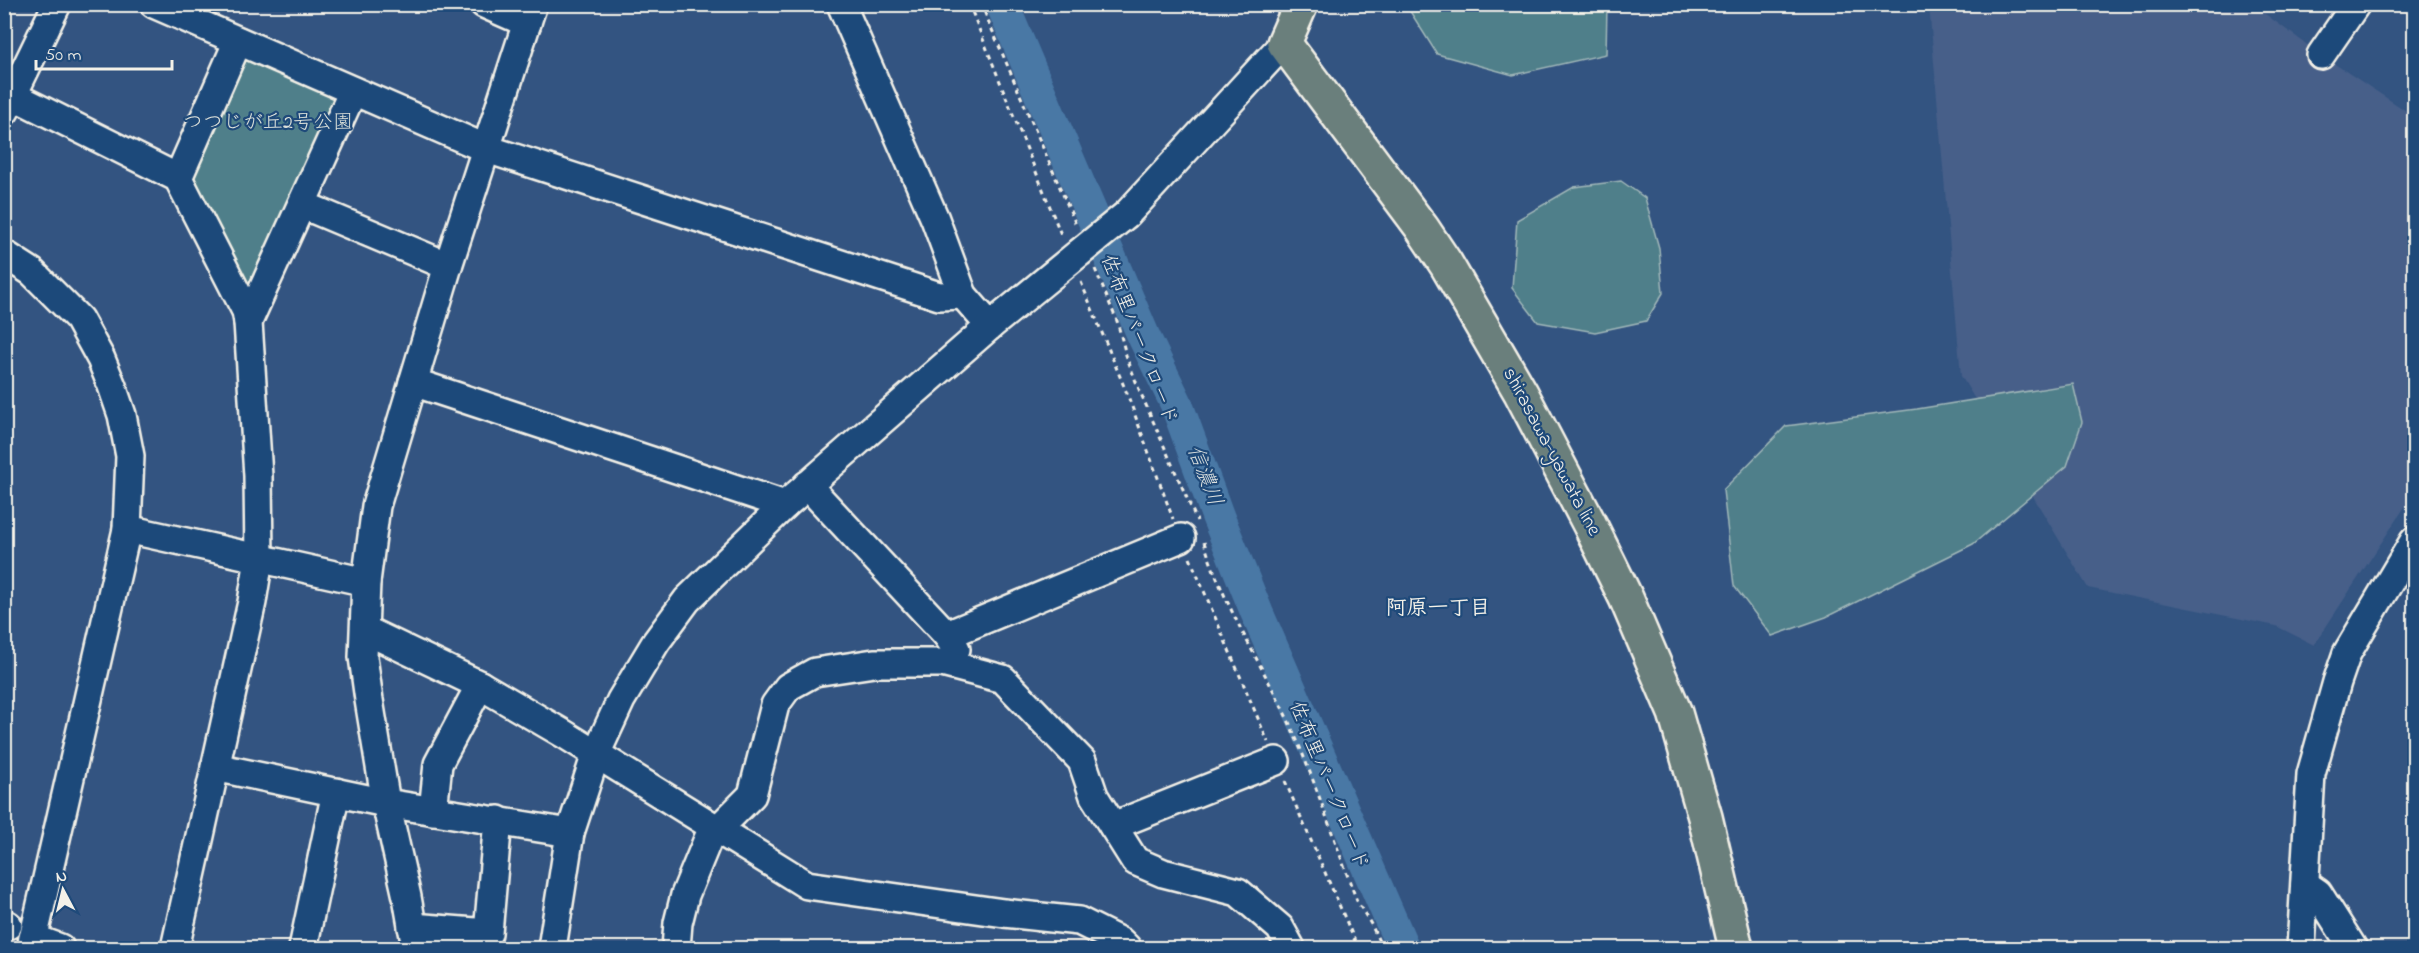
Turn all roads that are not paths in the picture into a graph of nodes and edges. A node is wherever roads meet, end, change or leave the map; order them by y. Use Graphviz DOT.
graph roads {
  1 [pos="57,4"];
  2 [pos="154,4"];
  3 [pos="484,4"];
  4 [pos="841,4"];
  5 [pos="1301,4"];
  6 [pos="2356,4"];
  7 [pos="530,14"];
  8 [pos="238,41"];
  9 [pos="1284,43"];
  10 [pos="2321,55"];
  11 [pos="353,91"];
  12 [pos="7,100"];
  13 [pos="487,149"];
  14 [pos="178,178"];
  15 [pos="303,205"];
  16 [pos="4,254"];
  17 [pos="448,266"];
  18 [pos="963,295"];
  19 [pos="248,322"];
  20 [pos="990,326"];
  21 [pos="413,382"];
  22 [pos="807,485"];
  23 [pos="784,505"];
  24 [pos="127,529"];
  25 [pos="1194,533"];
  26 [pos="2415,541"];
  27 [pos="260,559"];
  28 [pos="366,582"];
  29 [pos="365,630"];
  30 [pos="947,635"];
  31 [pos="967,668"];
  32 [pos="480,685"];
  33 [pos="596,754"];
  34 [pos="1276,761"];
  35 [pos="215,767"];
  36 [pos="336,792"];
  37 [pos="386,804"];
  38 [pos="433,811"];
  39 [pos="498,820"];
  40 [pos="1113,826"];
  41 [pos="718,830"];
  42 [pos="570,833"];
  43 [pos="2305,884"];
  44 [pos="413,938"];
  45 [pos="32,943"];
  46 [pos="60,948"];
  47 [pos="175,948"];
  48 [pos="303,948"];
  49 [pos="552,948"];
  50 [pos="676,948"];
  51 [pos="1127,948"];
  52 [pos="1291,948"];
  53 [pos="1736,948"];
  54 [pos="2301,948"];
  55 [pos="2353,948"];
  1 -- 12 [label="street"];
  2 -- 8 [label="street"];
  3 -- 7 [label="street"];
  4 -- 18 [label="street"];
  5 -- 9 [label="main road"];
  6 -- 10 [label="street"];
  7 -- 13 [label="street"];
  8 -- 11 [label="street"];
  8 -- 14 [label="street"];
  9 -- 20 [label="street, bridge"];
  9 -- 53 [label="main road, shirasawa-yawata line"];
  11 -- 13 [label="street"];
  11 -- 15 [label="street"];
  12 -- 14 [label="street"];
  13 -- 17 [label="street"];
  13 -- 18 [label="street"];
  14 -- 19 [label="street"];
  15 -- 17 [label="street"];
  15 -- 19 [label="street"];
  16 -- 24 [label="street"];
  17 -- 21 [label="street"];
  18 -- 20 [label="street"];
  19 -- 27 [label="street"];
  20 -- 22 [label="street"];
  21 -- 23 [label="street"];
  21 -- 28 [label="street"];
  22 -- 23 [label="street"];
  22 -- 30 [label="street"];
  23 -- 33 [label="street"];
  24 -- 27 [label="street"];
  24 -- 45 [label="street"];
  25 -- 30 [label="street"];
  26 -- 43 [label="street"];
  27 -- 28 [label="street"];
  27 -- 35 [label="street"];
  28 -- 29 [label="street"];
  29 -- 32 [label="street"];
  29 -- 37 [label="street"];
  30 -- 31 [label="street"];
  31 -- 40 [label="street"];
  31 -- 41 [label="street"];
  32 -- 33 [label="street"];
  32 -- 38 [label="street"];
  33 -- 41 [label="street"];
  33 -- 42 [label="street"];
  34 -- 40 [label="street"];
  35 -- 36 [label="street"];
  35 -- 47 [label="street"];
  36 -- 37 [label="street"];
  36 -- 48 [label="street"];
  37 -- 38 [label="street"];
  37 -- 44 [label="street"];
  38 -- 39 [label="street"];
  39 -- 42 [label="street"];
  39 -- 44 [label="street"];
  40 -- 52 [label="street"];
  41 -- 50 [label="street"];
  41 -- 51 [label="street"];
  42 -- 49 [label="street"];
  43 -- 54 [label="street"];
  43 -- 55 [label="street"];
  45 -- 46 [label="street"];
}
